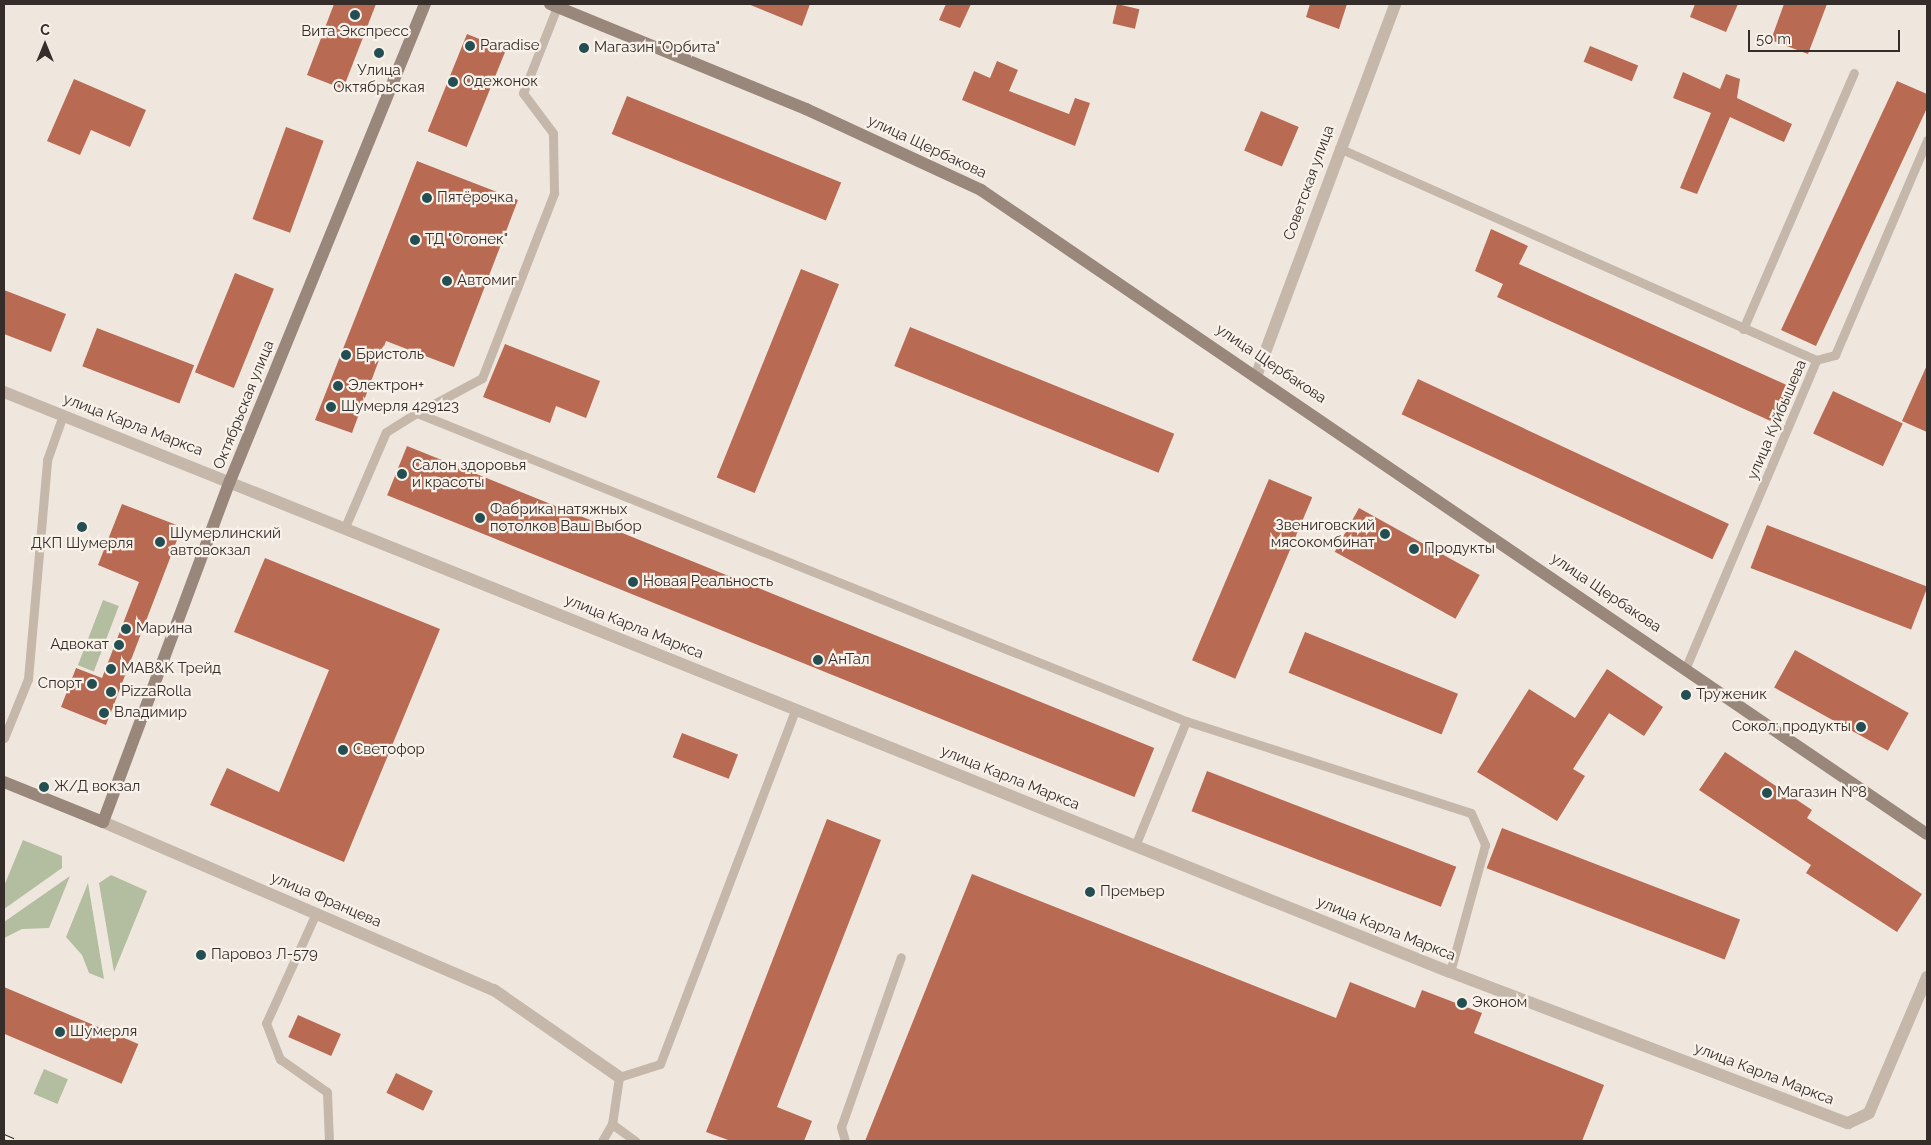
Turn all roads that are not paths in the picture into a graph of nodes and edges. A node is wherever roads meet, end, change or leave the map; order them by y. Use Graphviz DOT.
graph roads {
  1 [pos="425,4"];
  2 [pos="1395,4"];
  3 [pos="554,5"];
  4 [pos="1854,73"];
  5 [pos="1927,140"];
  6 [pos="1339,148"];
  7 [pos="1743,329"];
  8 [pos="1816,360"];
  9 [pos="1257,374"];
  10 [pos="4,392"];
  11 [pos="418,414"];
  12 [pos="62,415"];
  13 [pos="230,481"];
  14 [pos="346,527"];
  15 [pos="1686,667"];
  16 [pos="795,710"];
  17 [pos="1186,721"];
  18 [pos="4,738"];
  19 [pos="4,782"];
  20 [pos="103,822"];
  21 [pos="1927,834"];
  22 [pos="1135,846"];
  23 [pos="316,913"];
  24 [pos="901,957"];
  25 [pos="1450,972"];
  26 [pos="1927,977"];
  27 [pos="619,1077"];
  28 [pos="612,1124"];
  29 [pos="329,1141"];
  30 [pos="602,1141"];
  31 [pos="635,1141"];
  32 [pos="845,1141"];
  1 -- 13 [label="main road, Октябрьская улица"];
  2 -- 6 [label="street, Советская улица"];
  3 -- 9 [label="main road, улица Щербакова"];
  3 -- 11 [label="lane"];
  4 -- 7 [label="lane"];
  5 -- 8 [label="lane, улица Куйбышева"];
  6 -- 7 [label="lane"];
  6 -- 9 [label="street, Советская улица"];
  7 -- 8 [label="lane"];
  8 -- 15 [label="lane, улица Куйбышева"];
  9 -- 15 [label="main road, улица Щербакова"];
  10 -- 12 [label="street, улица Карла Маркса"];
  11 -- 14 [label="lane"];
  11 -- 17 [label="lane"];
  12 -- 13 [label="street, улица Карла Маркса"];
  12 -- 18 [label="lane"];
  13 -- 14 [label="street, улица Карла Маркса"];
  13 -- 20 [label="main road, Октябрьская улица"];
  14 -- 16 [label="street, улица Карла Маркса"];
  15 -- 21 [label="main road, улица Щербакова"];
  16 -- 22 [label="street, улица Карла Маркса"];
  16 -- 27 [label="lane"];
  17 -- 22 [label="lane"];
  17 -- 25 [label="lane"];
  19 -- 20 [label="main road, улица Францева"];
  20 -- 23 [label="street, улица Францева"];
  22 -- 25 [label="street, улица Карла Маркса"];
  23 -- 27 [label="street, улица Францева"];
  23 -- 29 [label="lane"];
  24 -- 32 [label="lane"];
  25 -- 26 [label="street, улица Карла Маркса"];
  27 -- 28 [label="lane"];
  28 -- 30 [label="lane"];
  28 -- 31 [label="lane"];
}
